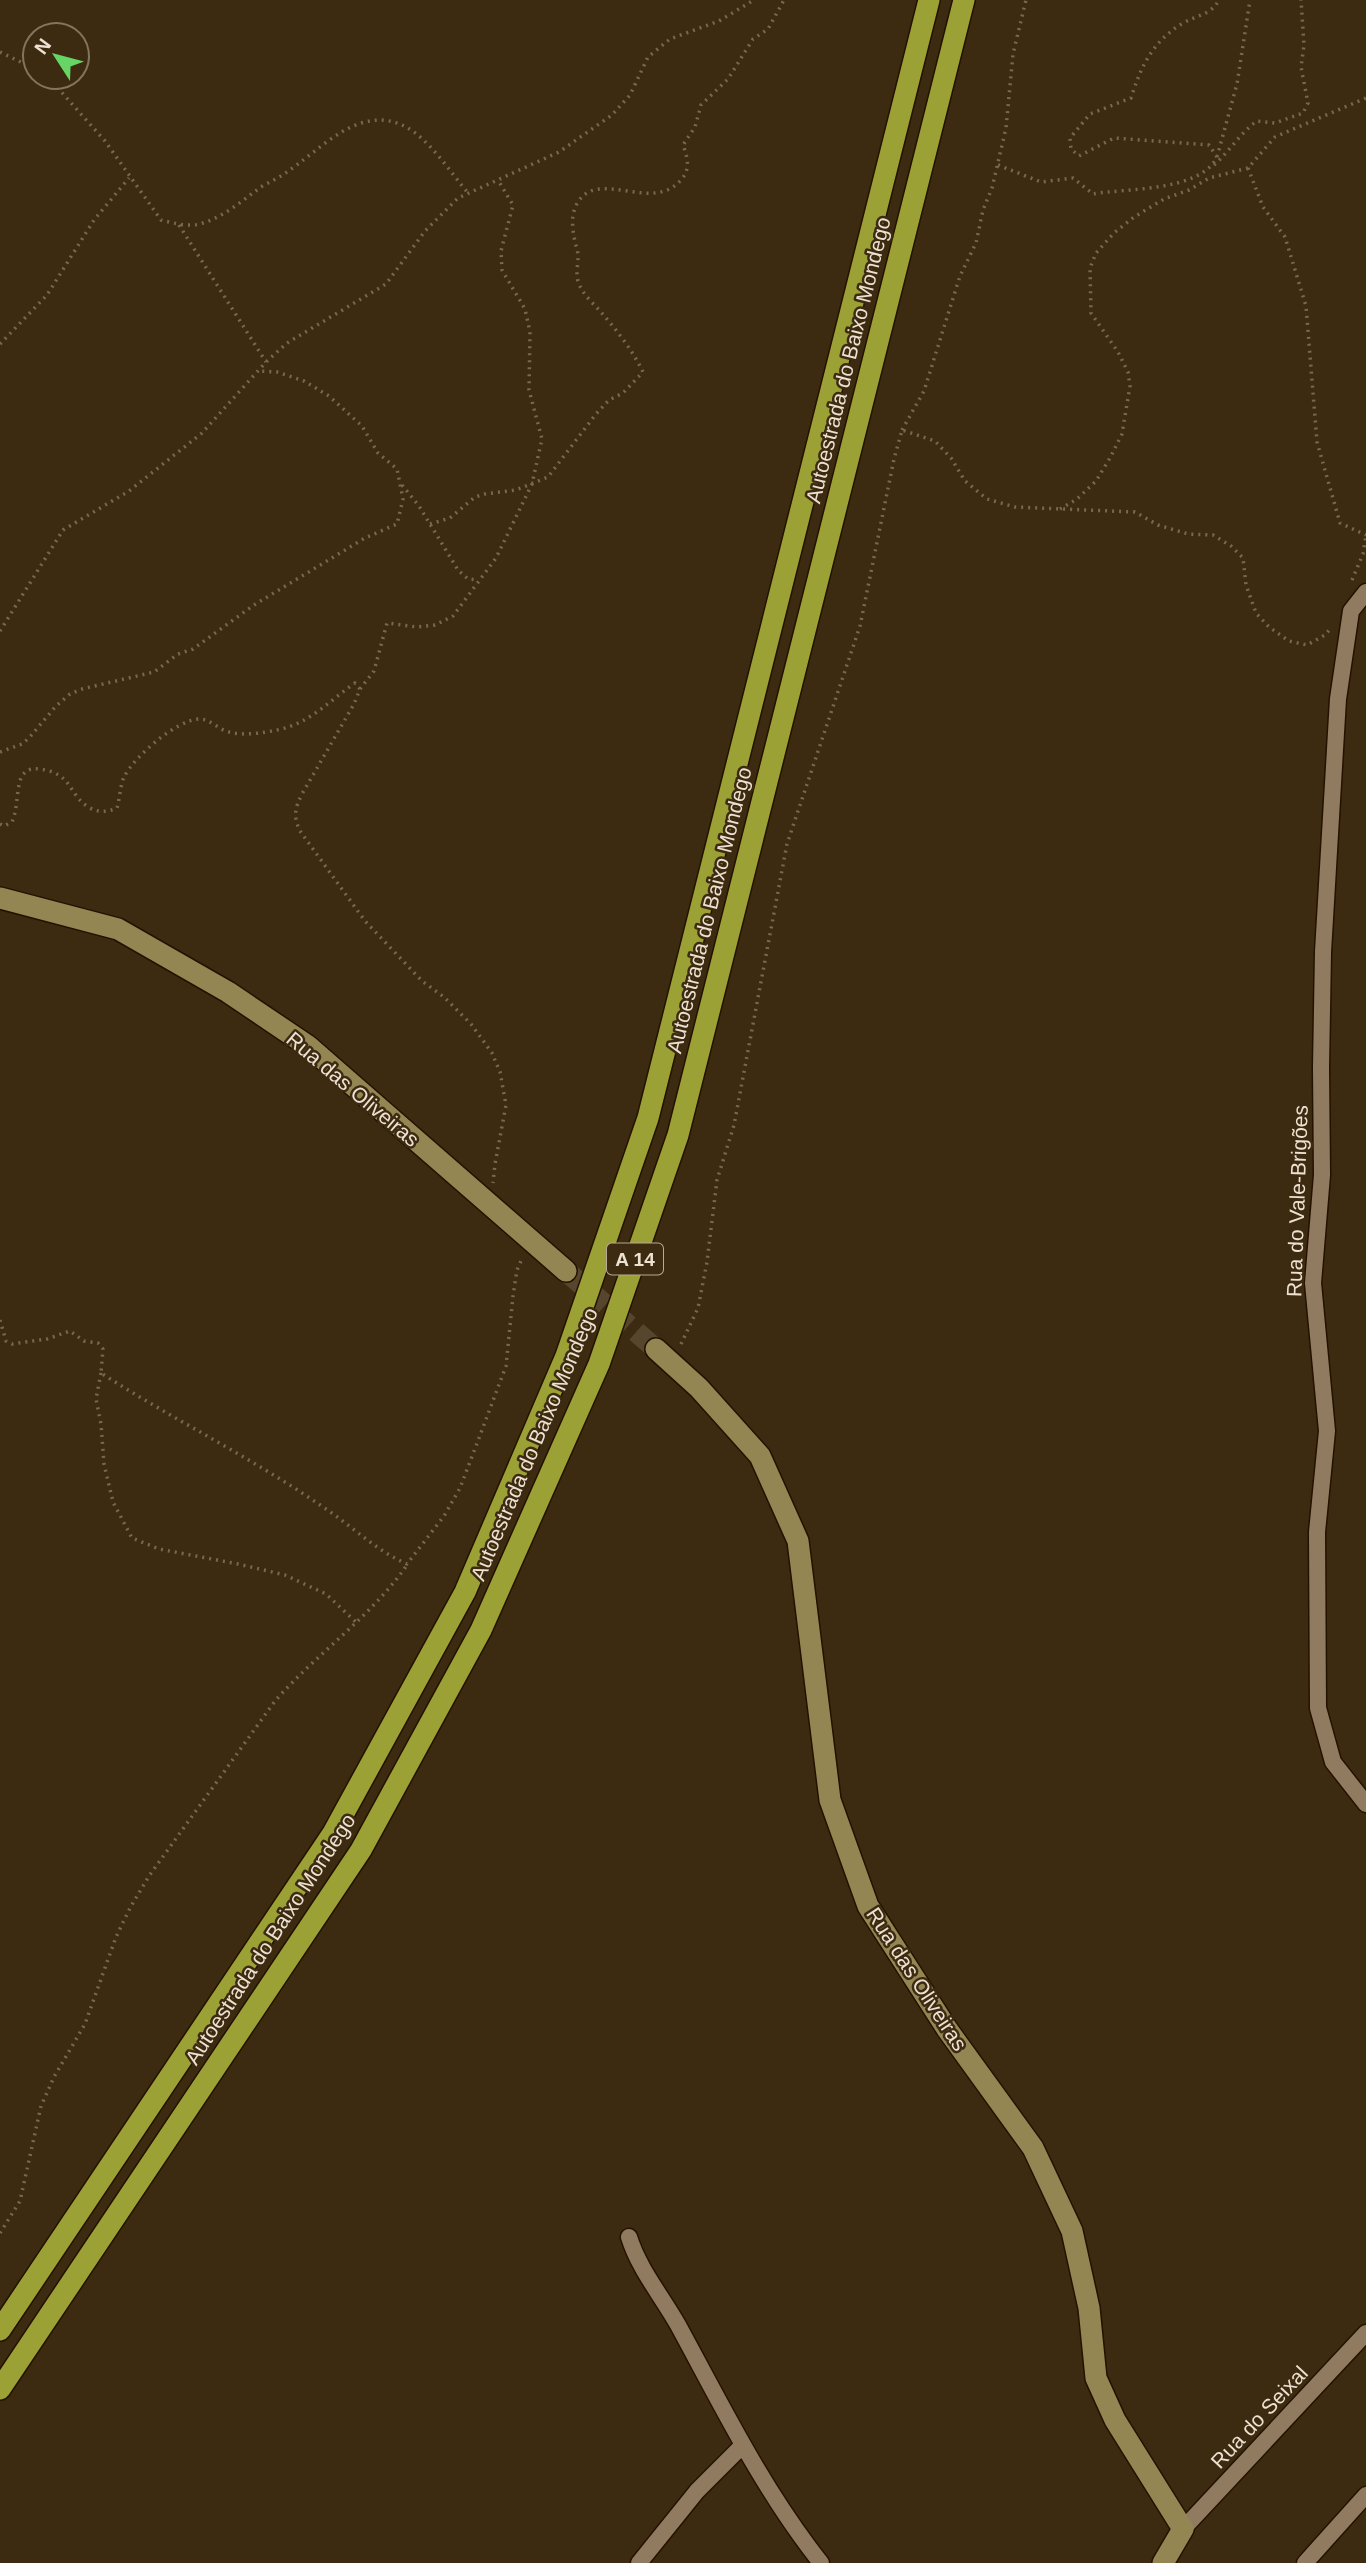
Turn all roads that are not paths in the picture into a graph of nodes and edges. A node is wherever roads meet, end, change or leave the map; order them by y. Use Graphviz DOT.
graph roads {
  1 [pos="929,0"];
  2 [pos="964,0"];
  3 [pos="1366,592"];
  4 [pos="0,898"];
  5 [pos="566,1271"];
  6 [pos="663,1356"];
  7 [pos="1366,1804"];
  8 [pos="629,2236"];
  9 [pos="0,2330"];
  10 [pos="1366,2333"];
  11 [pos="0,2389"];
  12 [pos="743,2445"];
  13 [pos="1366,2495"];
  14 [pos="1183,2529"];
  15 [pos="639,2563"];
  16 [pos="821,2563"];
  17 [pos="1163,2563"];
  18 [pos="1305,2563"];
  1 -- 9 [label="highway, Autoestrada do Baixo Mondego / A 14"];
  2 -- 11 [label="highway, Autoestrada do Baixo Mondego / A 14"];
  3 -- 7 [label="street, Rua do Vale-Brigões"];
  4 -- 5 [label="street, Rua das Oliveiras"];
  6 -- 14 [label="street, Rua das Oliveiras"];
  8 -- 12 [label="street"];
  10 -- 14 [label="street, Rua do Seixal"];
  12 -- 15 [label="street"];
  12 -- 16 [label="street"];
  13 -- 18 [label="street"];
  14 -- 17 [label="street"];
}
